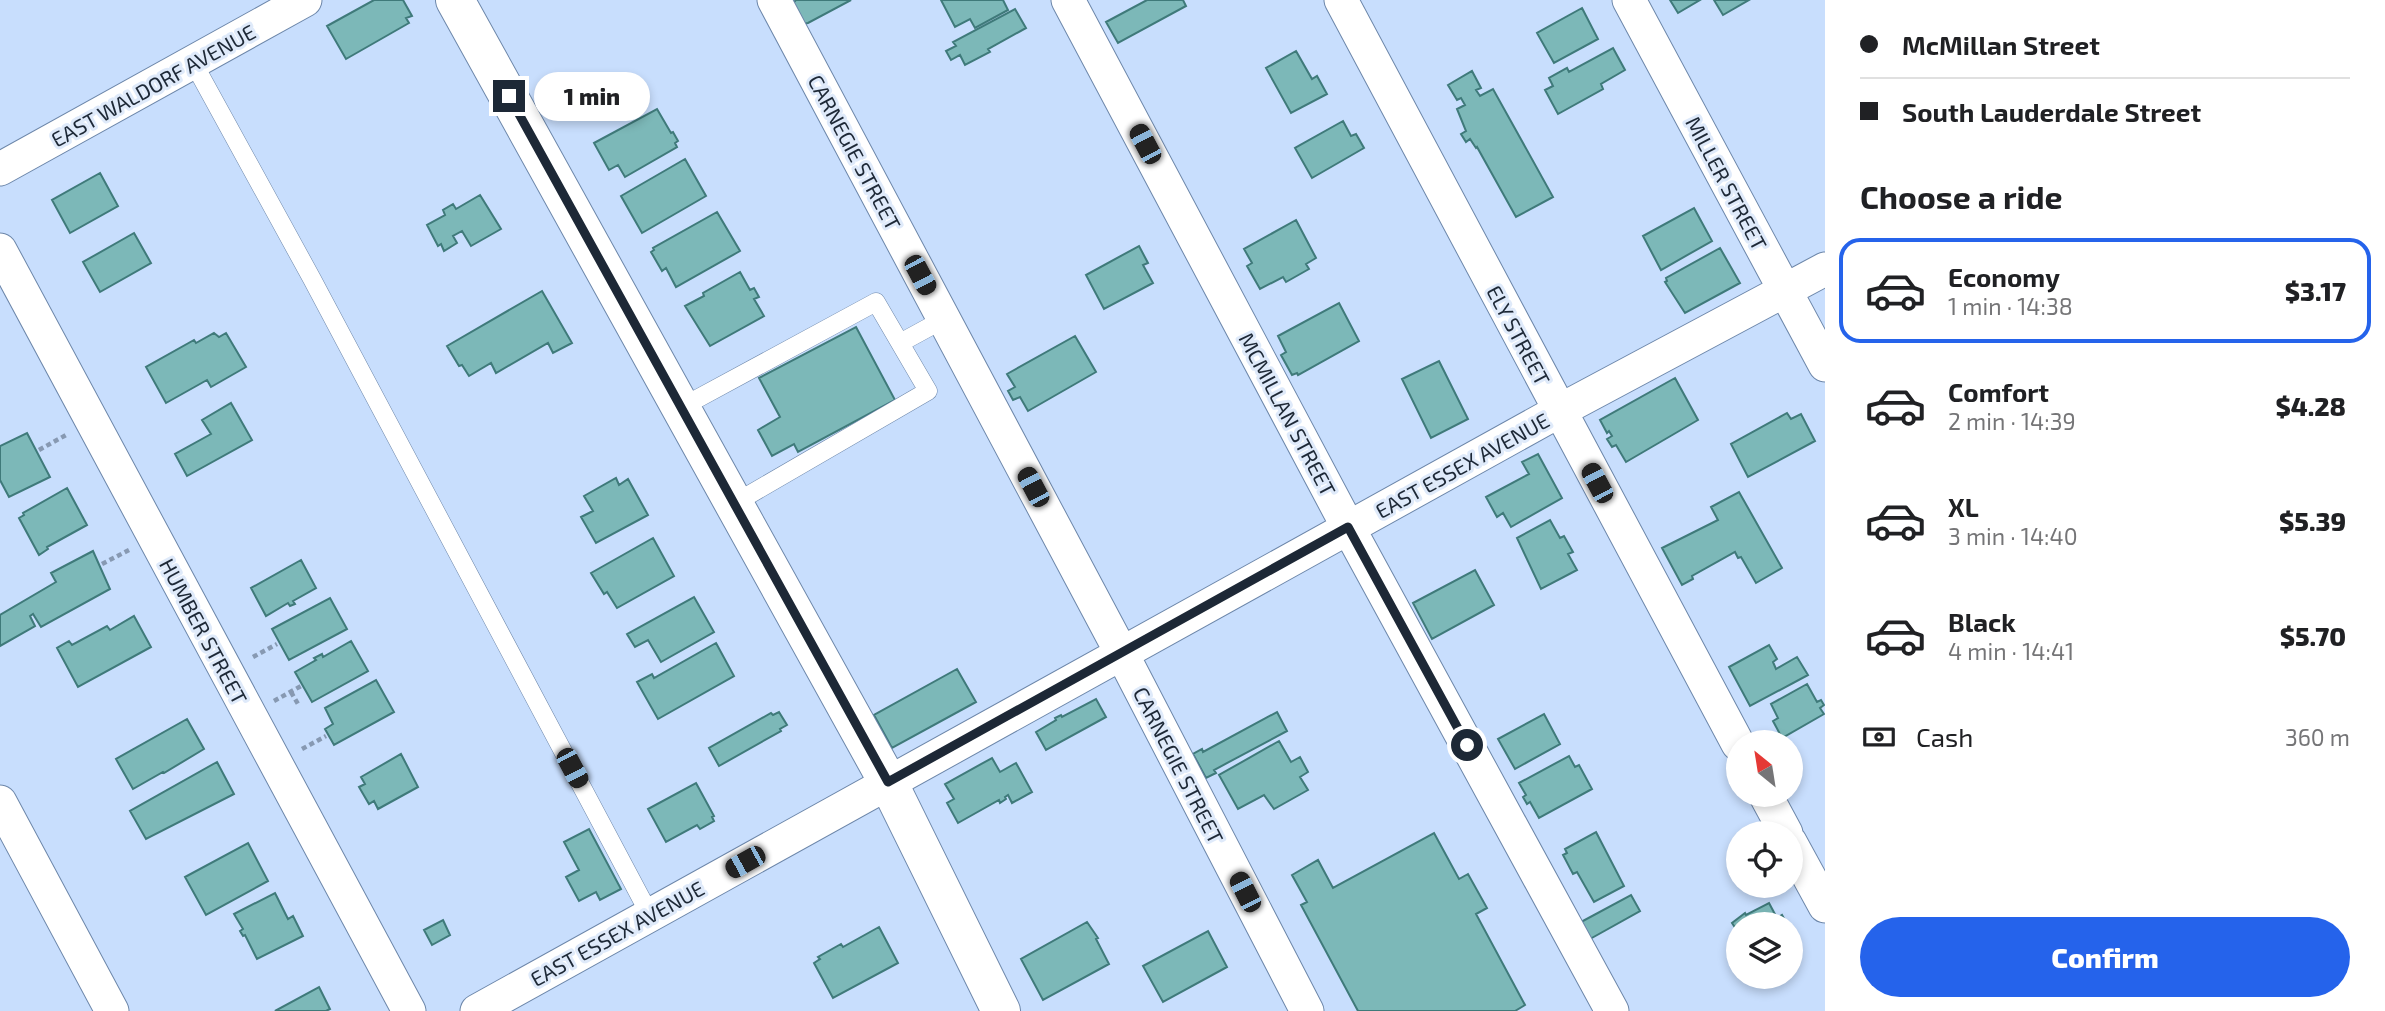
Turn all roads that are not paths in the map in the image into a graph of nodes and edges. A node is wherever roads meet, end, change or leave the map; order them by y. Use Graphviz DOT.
graph roads {
  1 [pos="305,0"];
  2 [pos="455,0"];
  3 [pos="774,0"];
  4 [pos="1068,0"];
  5 [pos="1340,0"];
  6 [pos="1629,0"];
  7 [pos="194,64"];
  8 [pos="0,169"];
  9 [pos="0,250"];
  10 [pos="1825,269"];
  11 [pos="1785,290"];
  12 [pos="944,319"];
  13 [pos="900,343"];
  14 [pos="1825,365"];
  15 [pos="682,407"];
  16 [pos="1559,411"];
  17 [pos="735,502"];
  18 [pos="1348,527"];
  19 [pos="1122,654"];
  20 [pos="1730,730"];
  21 [pos="888,782"];
  22 [pos="0,802"];
  23 [pos="1803,866"];
  24 [pos="1825,906"];
  25 [pos="650,915"];
  26 [pos="112,1011"];
  27 [pos="409,1011"];
  28 [pos="477,1011"];
  29 [pos="1000,1011"];
  30 [pos="1307,1011"];
  31 [pos="1612,1011"];
  1 -- 7 [label="street, EAST WALDORF AVENUE"];
  2 -- 15 [label="street"];
  3 -- 12 [label="street, CARNEGIE STREET"];
  4 -- 18 [label="street, MCMILLAN STREET"];
  5 -- 16 [label="street, ELY STREET"];
  6 -- 11 [label="street, MILLER STREET"];
  7 -- 8 [label="street, EAST WALDORF AVENUE"];
  7 -- 25 [label="lane"];
  9 -- 27 [label="street, HUMBER STREET"];
  10 -- 11 [label="street, EAST ESSEX AVENUE"];
  11 -- 14 [label="street, MILLER STREET"];
  11 -- 16 [label="street, EAST ESSEX AVENUE"];
  12 -- 13 [label="lane"];
  12 -- 19 [label="street, CARNEGIE STREET"];
  13 -- 15 [label="lane"];
  13 -- 17 [label="lane"];
  15 -- 17 [label="street"];
  16 -- 18 [label="street, EAST ESSEX AVENUE"];
  16 -- 20 [label="street, ELY STREET"];
  17 -- 21 [label="street"];
  18 -- 19 [label="street, EAST ESSEX AVENUE"];
  18 -- 31 [label="street, MCMILLAN STREET"];
  19 -- 21 [label="street, EAST ESSEX AVENUE"];
  19 -- 30 [label="street, CARNEGIE STREET"];
  21 -- 25 [label="street, EAST ESSEX AVENUE"];
  21 -- 29 [label="street"];
  22 -- 26 [label="street"];
  23 -- 24 [label="street"];
  25 -- 28 [label="street, EAST ESSEX AVENUE"];
}
